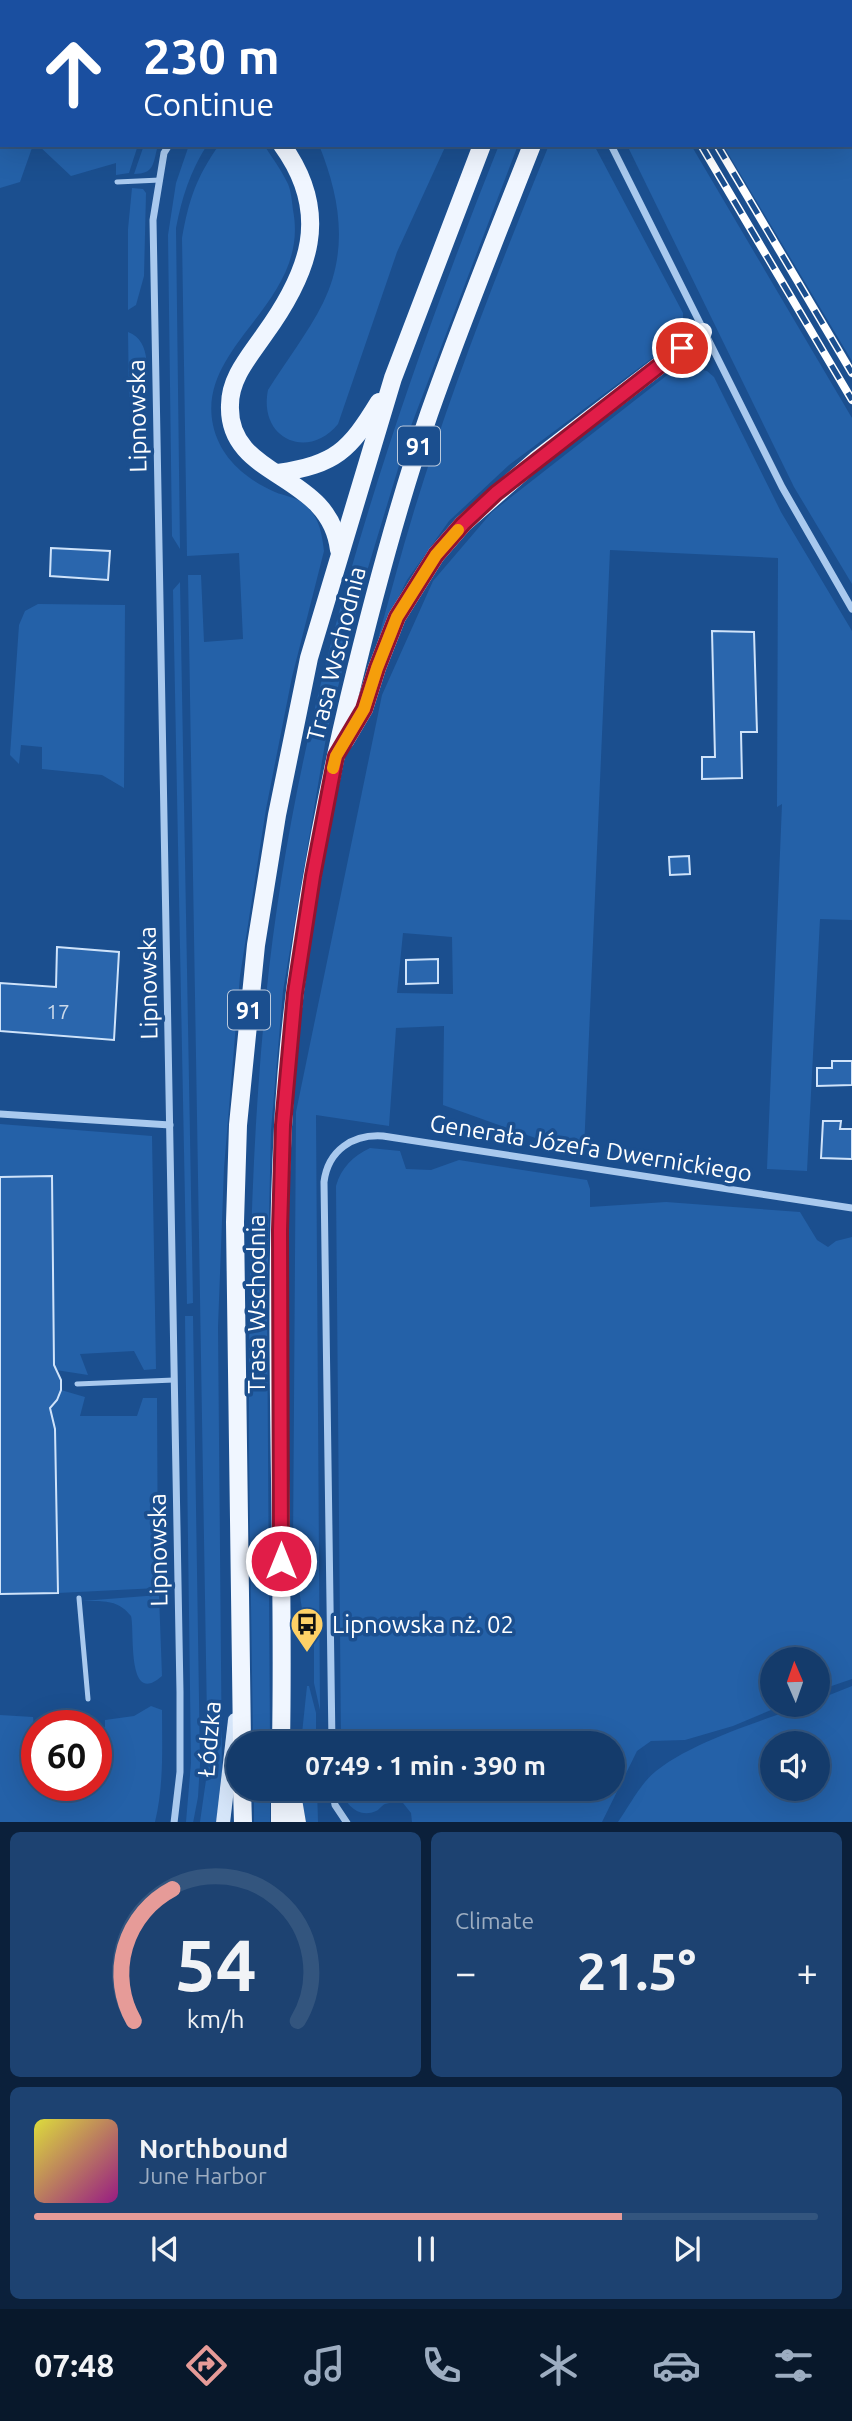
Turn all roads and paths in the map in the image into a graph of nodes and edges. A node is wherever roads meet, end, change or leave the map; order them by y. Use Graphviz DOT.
graph roads {
  1 [pos="168,147"];
  2 [pos="283,147"];
  3 [pos="481,147"];
  4 [pos="531,147"];
  5 [pos="612,147"];
  6 [pos="160,180"];
  7 [pos="117,181"];
  8 [pos="703,332"];
  9 [pos="393,378"];
  10 [pos="278,473"];
  11 [pos="339,552"];
  12 [pos="852,609"];
  13 [pos="336,756"];
  14 [pos="0,1114"];
  15 [pos="170,1125"];
  16 [pos="852,1208"];
  17 [pos="174,1380"];
  18 [pos="77,1384"];
  19 [pos="79,1598"];
  20 [pos="240,1660"];
  21 [pos="88,1699"];
  22 [pos="242,1731"];
  23 [pos="282,1731"];
  24 [pos="332,1731"];
  25 [pos="242,1801"];
  26 [pos="281,1801"];
  27 [pos="294,1801"];
  28 [pos="335,1801"];
  29 [pos="174,1822"];
  30 [pos="223,1822"];
  31 [pos="243,1822"];
  32 [pos="280,1822"];
  33 [pos="298,1822"];
  34 [pos="347,1822"];
  1 -- 6 [label="street, Lipnowska"];
  2 -- 10 [label="main road"];
  3 -- 9 [label="main road, Trasa Wschodnia / 91"];
  4 -- 13 [label="main road, Trasa Wschodnia / 91"];
  5 -- 8 [label="street"];
  6 -- 7 [label="lane"];
  6 -- 15 [label="street, Lipnowska"];
  8 -- 12 [label="street"];
  8 -- 13 [label="main road"];
  9 -- 10 [label="main road"];
  9 -- 11 [label="main road, Trasa Wschodnia / 91"];
  10 -- 11 [label="main road"];
  11 -- 20 [label="main road, Trasa Wschodnia / 91"];
  13 -- 23 [label="main road, Trasa Wschodnia / 91"];
  14 -- 15 [label="street"];
  15 -- 17 [label="street, Lipnowska"];
  16 -- 24 [label="street, Generała Józefa Dwernickiego"];
  17 -- 18 [label="lane"];
  17 -- 29 [label="street, Lipnowska"];
  19 -- 21 [label="lane"];
  20 -- 22 [label="main road, Trasa Wschodnia / 91"];
  20 -- 30 [label="main road, Łódzka"];
  25 -- 31 [label="main road"];
  26 -- 32 [label="main road"];
  27 -- 33 [label="main road"];
  28 -- 34 [label="street"];
}
